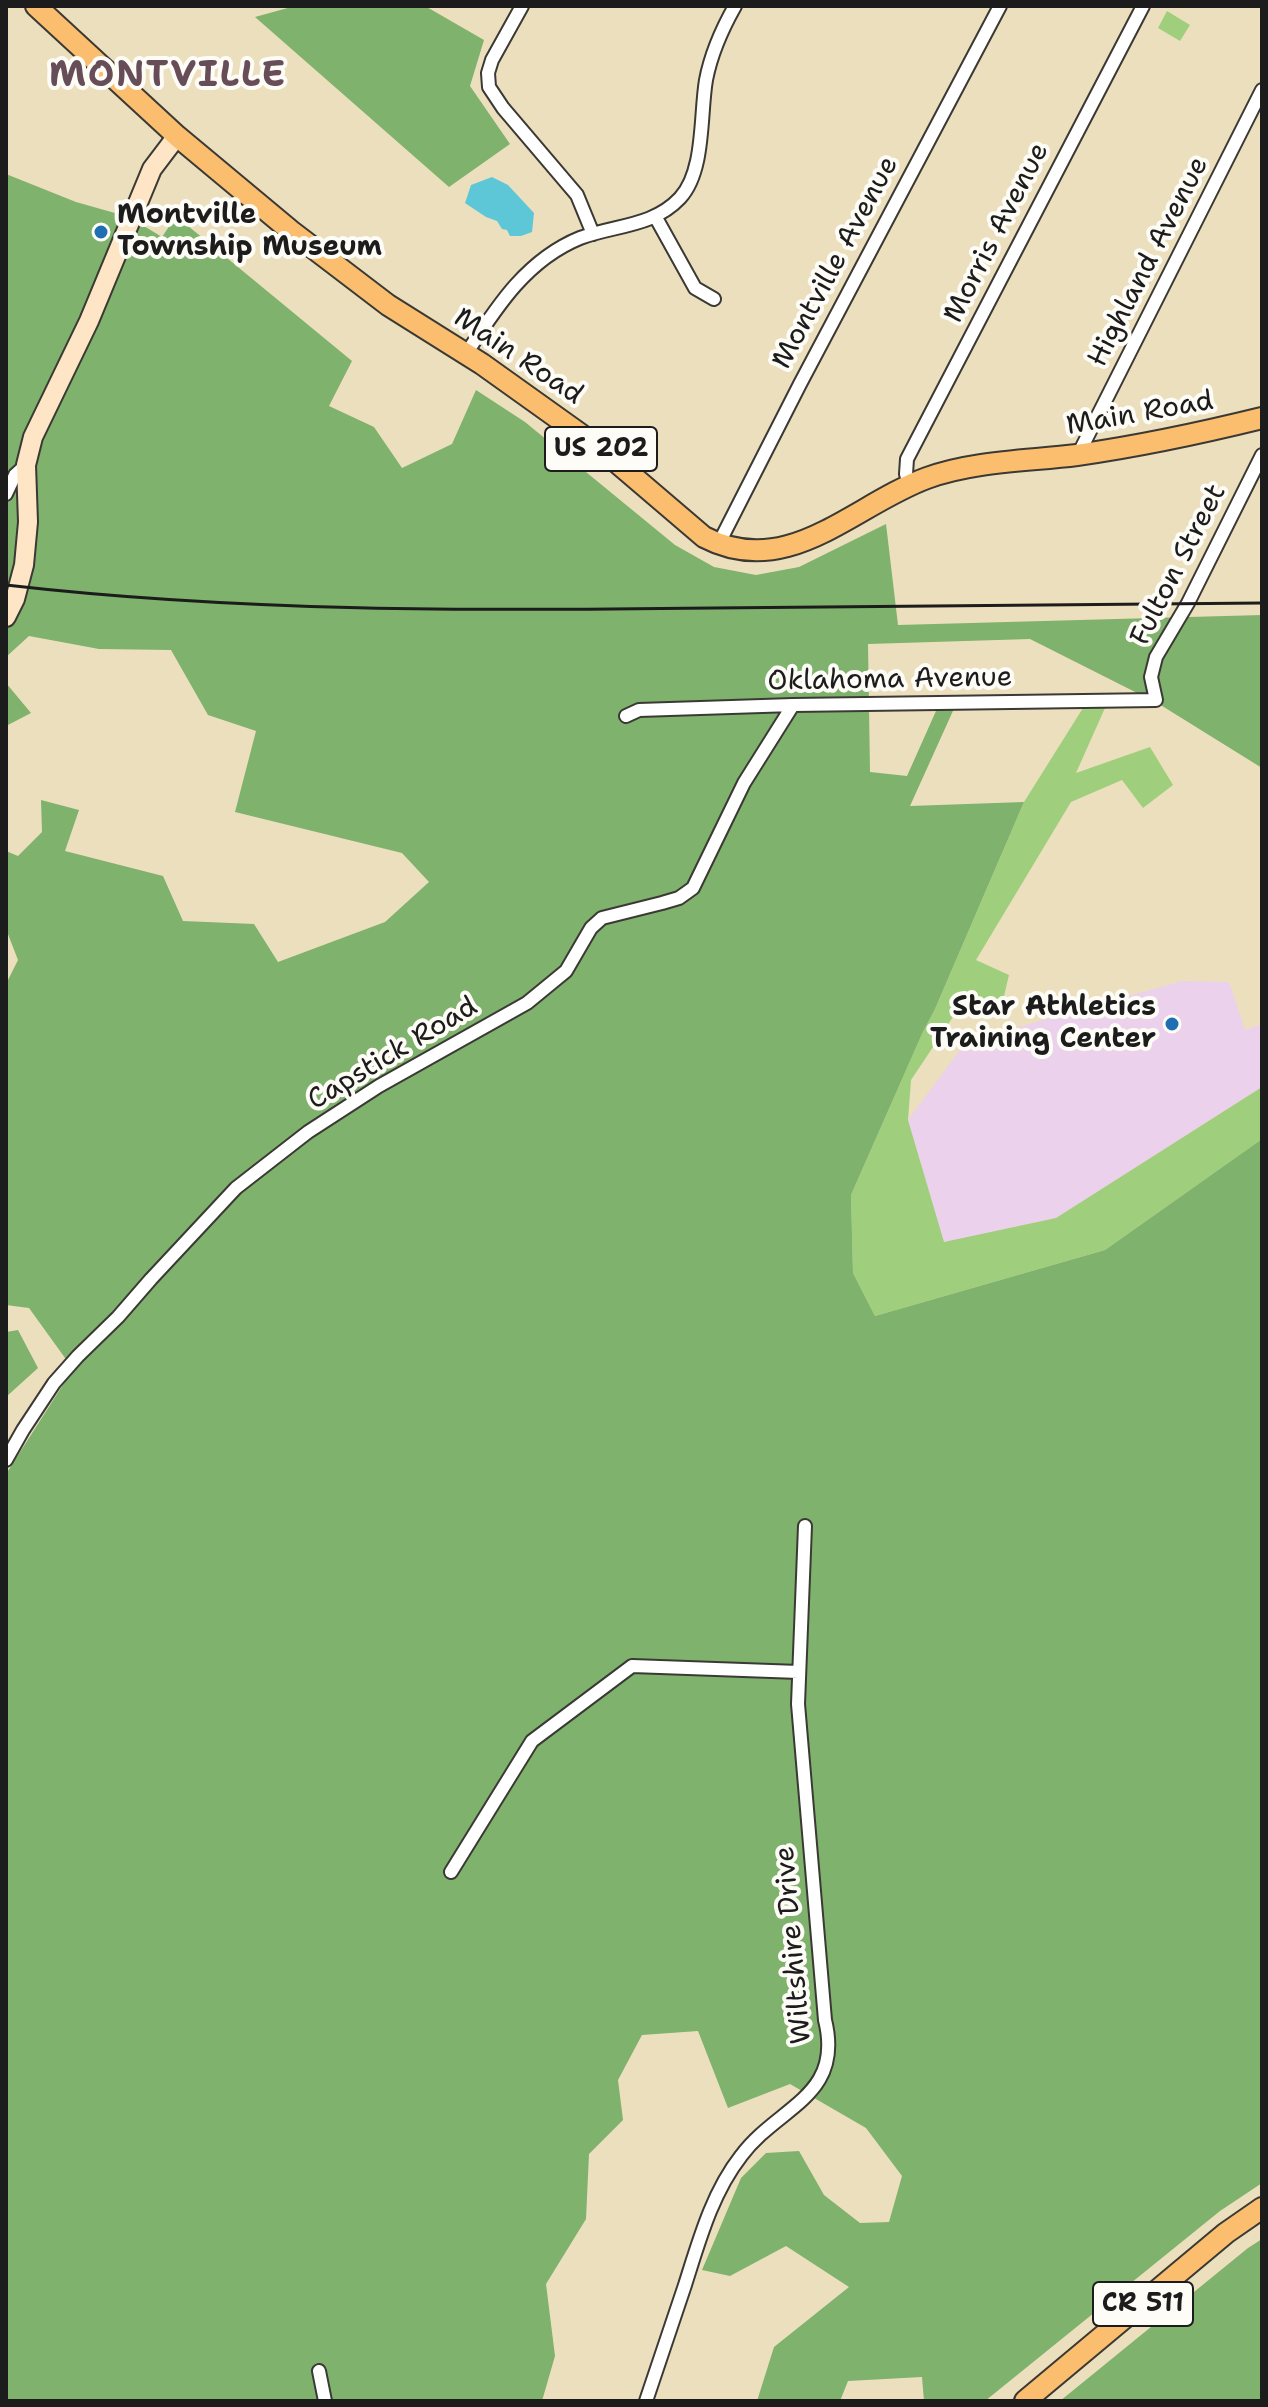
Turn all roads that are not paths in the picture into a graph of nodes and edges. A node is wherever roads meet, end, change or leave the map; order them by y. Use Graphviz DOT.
graph roads {
  1 [pos="36,6"];
  2 [pos="522,6"];
  3 [pos="735,6"];
  4 [pos="1000,6"];
  5 [pos="1137,8"];
  6 [pos="1262,90"];
  7 [pos="177,136"];
  8 [pos="655,216"];
  9 [pos="593,234"];
  10 [pos="714,299"];
  11 [pos="466,354"];
  12 [pos="1262,418"];
  13 [pos="1078,455"];
  14 [pos="1262,455"];
  15 [pos="26,465"];
  16 [pos="909,485"];
  17 [pos="6,494"];
  18 [pos="718,545"];
  19 [pos="6,617"];
  20 [pos="1156,700"];
  21 [pos="793,705"];
  22 [pos="626,716"];
  23 [pos="6,1460"];
  24 [pos="805,1526"];
  25 [pos="799,1672"];
  26 [pos="451,1872"];
  27 [pos="1262,2208"];
  28 [pos="319,2371"];
  29 [pos="325,2401"];
  30 [pos="646,2401"];
  31 [pos="1025,2401"];
  1 -- 7 [label="main road, Main Road / US 202"];
  2 -- 9 [label="street"];
  3 -- 8 [label="street"];
  4 -- 18 [label="street, Montville Avenue"];
  5 -- 16 [label="street, Morris Avenue"];
  6 -- 13 [label="street, Highland Avenue"];
  7 -- 11 [label="main road, Main Road / US 202"];
  7 -- 15 [label="street"];
  8 -- 9 [label="street"];
  8 -- 10 [label="street"];
  9 -- 11 [label="street"];
  11 -- 18 [label="main road, Main Road / US 202"];
  12 -- 13 [label="main road, Main Road / US 202"];
  13 -- 16 [label="main road, Main Road / US 202"];
  14 -- 20 [label="street, Fulton Street"];
  15 -- 17 [label="street"];
  15 -- 19 [label="street"];
  16 -- 18 [label="main road, Main Road / US 202"];
  20 -- 21 [label="street, Oklahoma Avenue"];
  21 -- 22 [label="street, Oklahoma Avenue"];
  21 -- 23 [label="street, Capstick Road"];
  24 -- 25 [label="street, Wiltshire Drive"];
  25 -- 26 [label="street"];
  25 -- 30 [label="street, Wiltshire Drive"];
  27 -- 31 [label="main road, CR 511"];
  28 -- 29 [label="street"];
}
